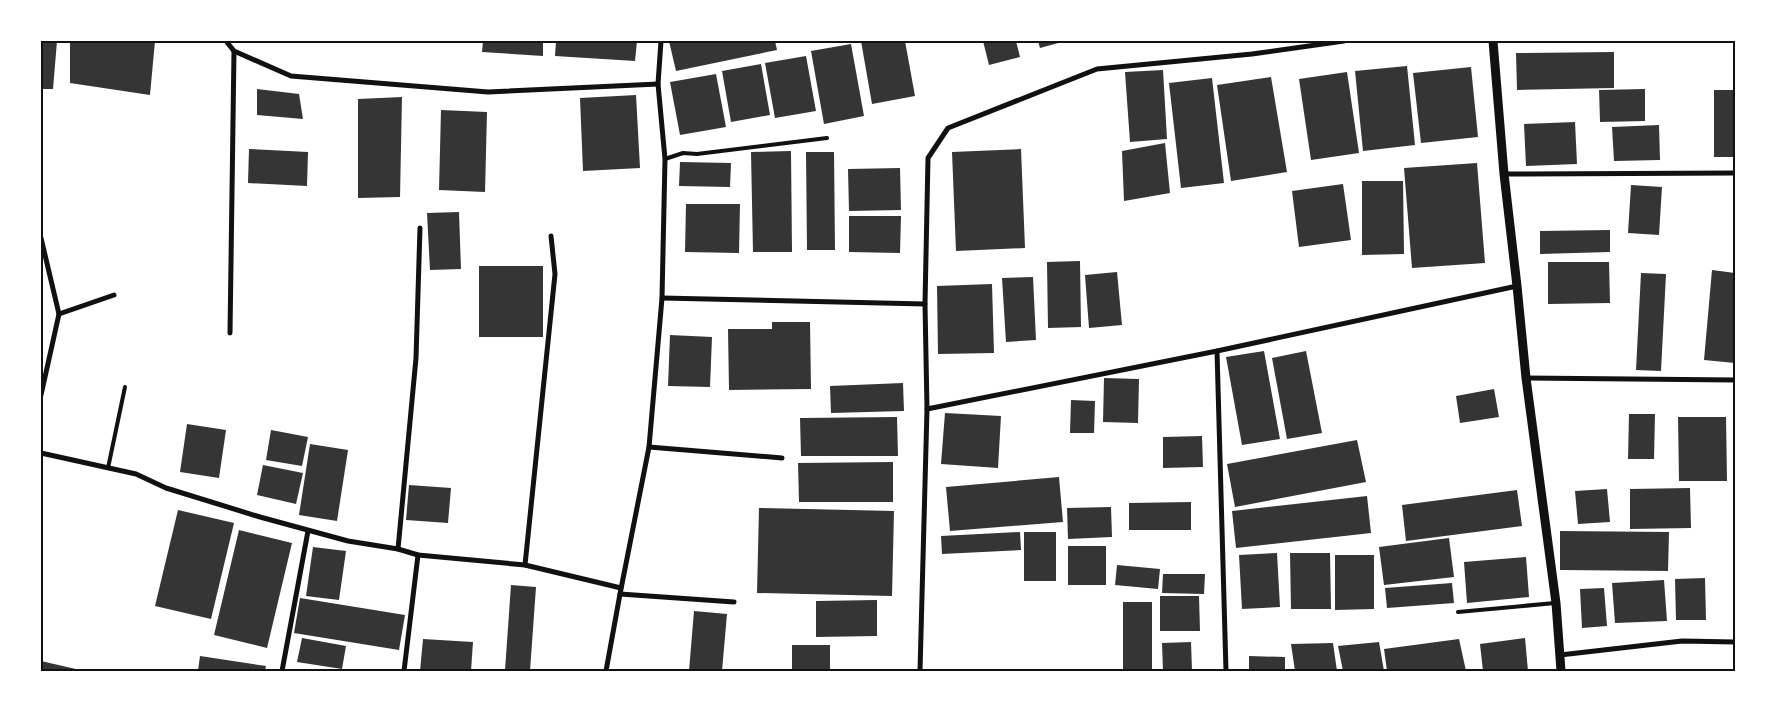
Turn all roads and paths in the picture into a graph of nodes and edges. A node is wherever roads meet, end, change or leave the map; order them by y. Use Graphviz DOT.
graph roads {
  1 [pos="226,41"];
  2 [pos="661,41"];
  3 [pos="1344,41"];
  4 [pos="1493,41"];
  5 [pos="234,52"];
  6 [pos="658,84"];
  7 [pos="827,138"];
  8 [pos="665,159"];
  9 [pos="1735,173"];
  10 [pos="1504,174"];
  11 [pos="420,228"];
  12 [pos="551,236"];
  13 [pos="41,238"];
  14 [pos="1517,286"];
  15 [pos="114,296"];
  16 [pos="662,298"];
  17 [pos="925,304"];
  18 [pos="59,314"];
  19 [pos="230,333"];
  20 [pos="1217,351"];
  21 [pos="1526,378"];
  22 [pos="1735,380"];
  23 [pos="125,387"];
  24 [pos="41,396"];
  25 [pos="927,409"];
  26 [pos="649,447"];
  27 [pos="41,454"];
  28 [pos="782,458"];
  29 [pos="108,468"];
  30 [pos="308,531"];
  31 [pos="398,549"];
  32 [pos="418,555"];
  33 [pos="525,565"];
  34 [pos="621,588"];
  35 [pos="620,594"];
  36 [pos="734,602"];
  37 [pos="1556,603"];
  38 [pos="1458,612"];
  39 [pos="1735,642"];
  40 [pos="1560,655"];
  41 [pos="282,671"];
  42 [pos="404,671"];
  43 [pos="606,671"];
  44 [pos="920,671"];
  45 [pos="1226,671"];
  46 [pos="1561,671"];
  1 -- 5 [label="street"];
  2 -- 6 [label="street"];
  3 -- 17 [label="street"];
  4 -- 10 [label="street"];
  5 -- 6 [label="street"];
  5 -- 19 [label="street"];
  6 -- 8 [label="street"];
  7 -- 8 [label="lane"];
  8 -- 16 [label="street"];
  9 -- 10 [label="street"];
  10 -- 14 [label="street"];
  11 -- 31 [label="street"];
  12 -- 33 [label="street"];
  13 -- 18 [label="street"];
  14 -- 20 [label="street"];
  14 -- 21 [label="street"];
  15 -- 18 [label="street"];
  16 -- 17 [label="street"];
  16 -- 26 [label="street"];
  17 -- 25 [label="street"];
  18 -- 24 [label="street"];
  20 -- 25 [label="street"];
  20 -- 45 [label="street"];
  21 -- 22 [label="street"];
  21 -- 37 [label="street"];
  23 -- 29 [label="lane"];
  25 -- 44 [label="street"];
  26 -- 28 [label="street"];
  26 -- 34 [label="street"];
  27 -- 29 [label="street"];
  29 -- 30 [label="street"];
  30 -- 31 [label="street"];
  30 -- 41 [label="street"];
  31 -- 32 [label="street"];
  32 -- 33 [label="street"];
  32 -- 42 [label="street"];
  33 -- 34 [label="street"];
  34 -- 35 [label="street"];
  35 -- 36 [label="street"];
  35 -- 43 [label="street"];
  37 -- 38 [label="lane"];
  37 -- 40 [label="street"];
  39 -- 40 [label="street"];
  40 -- 46 [label="street"];
}
